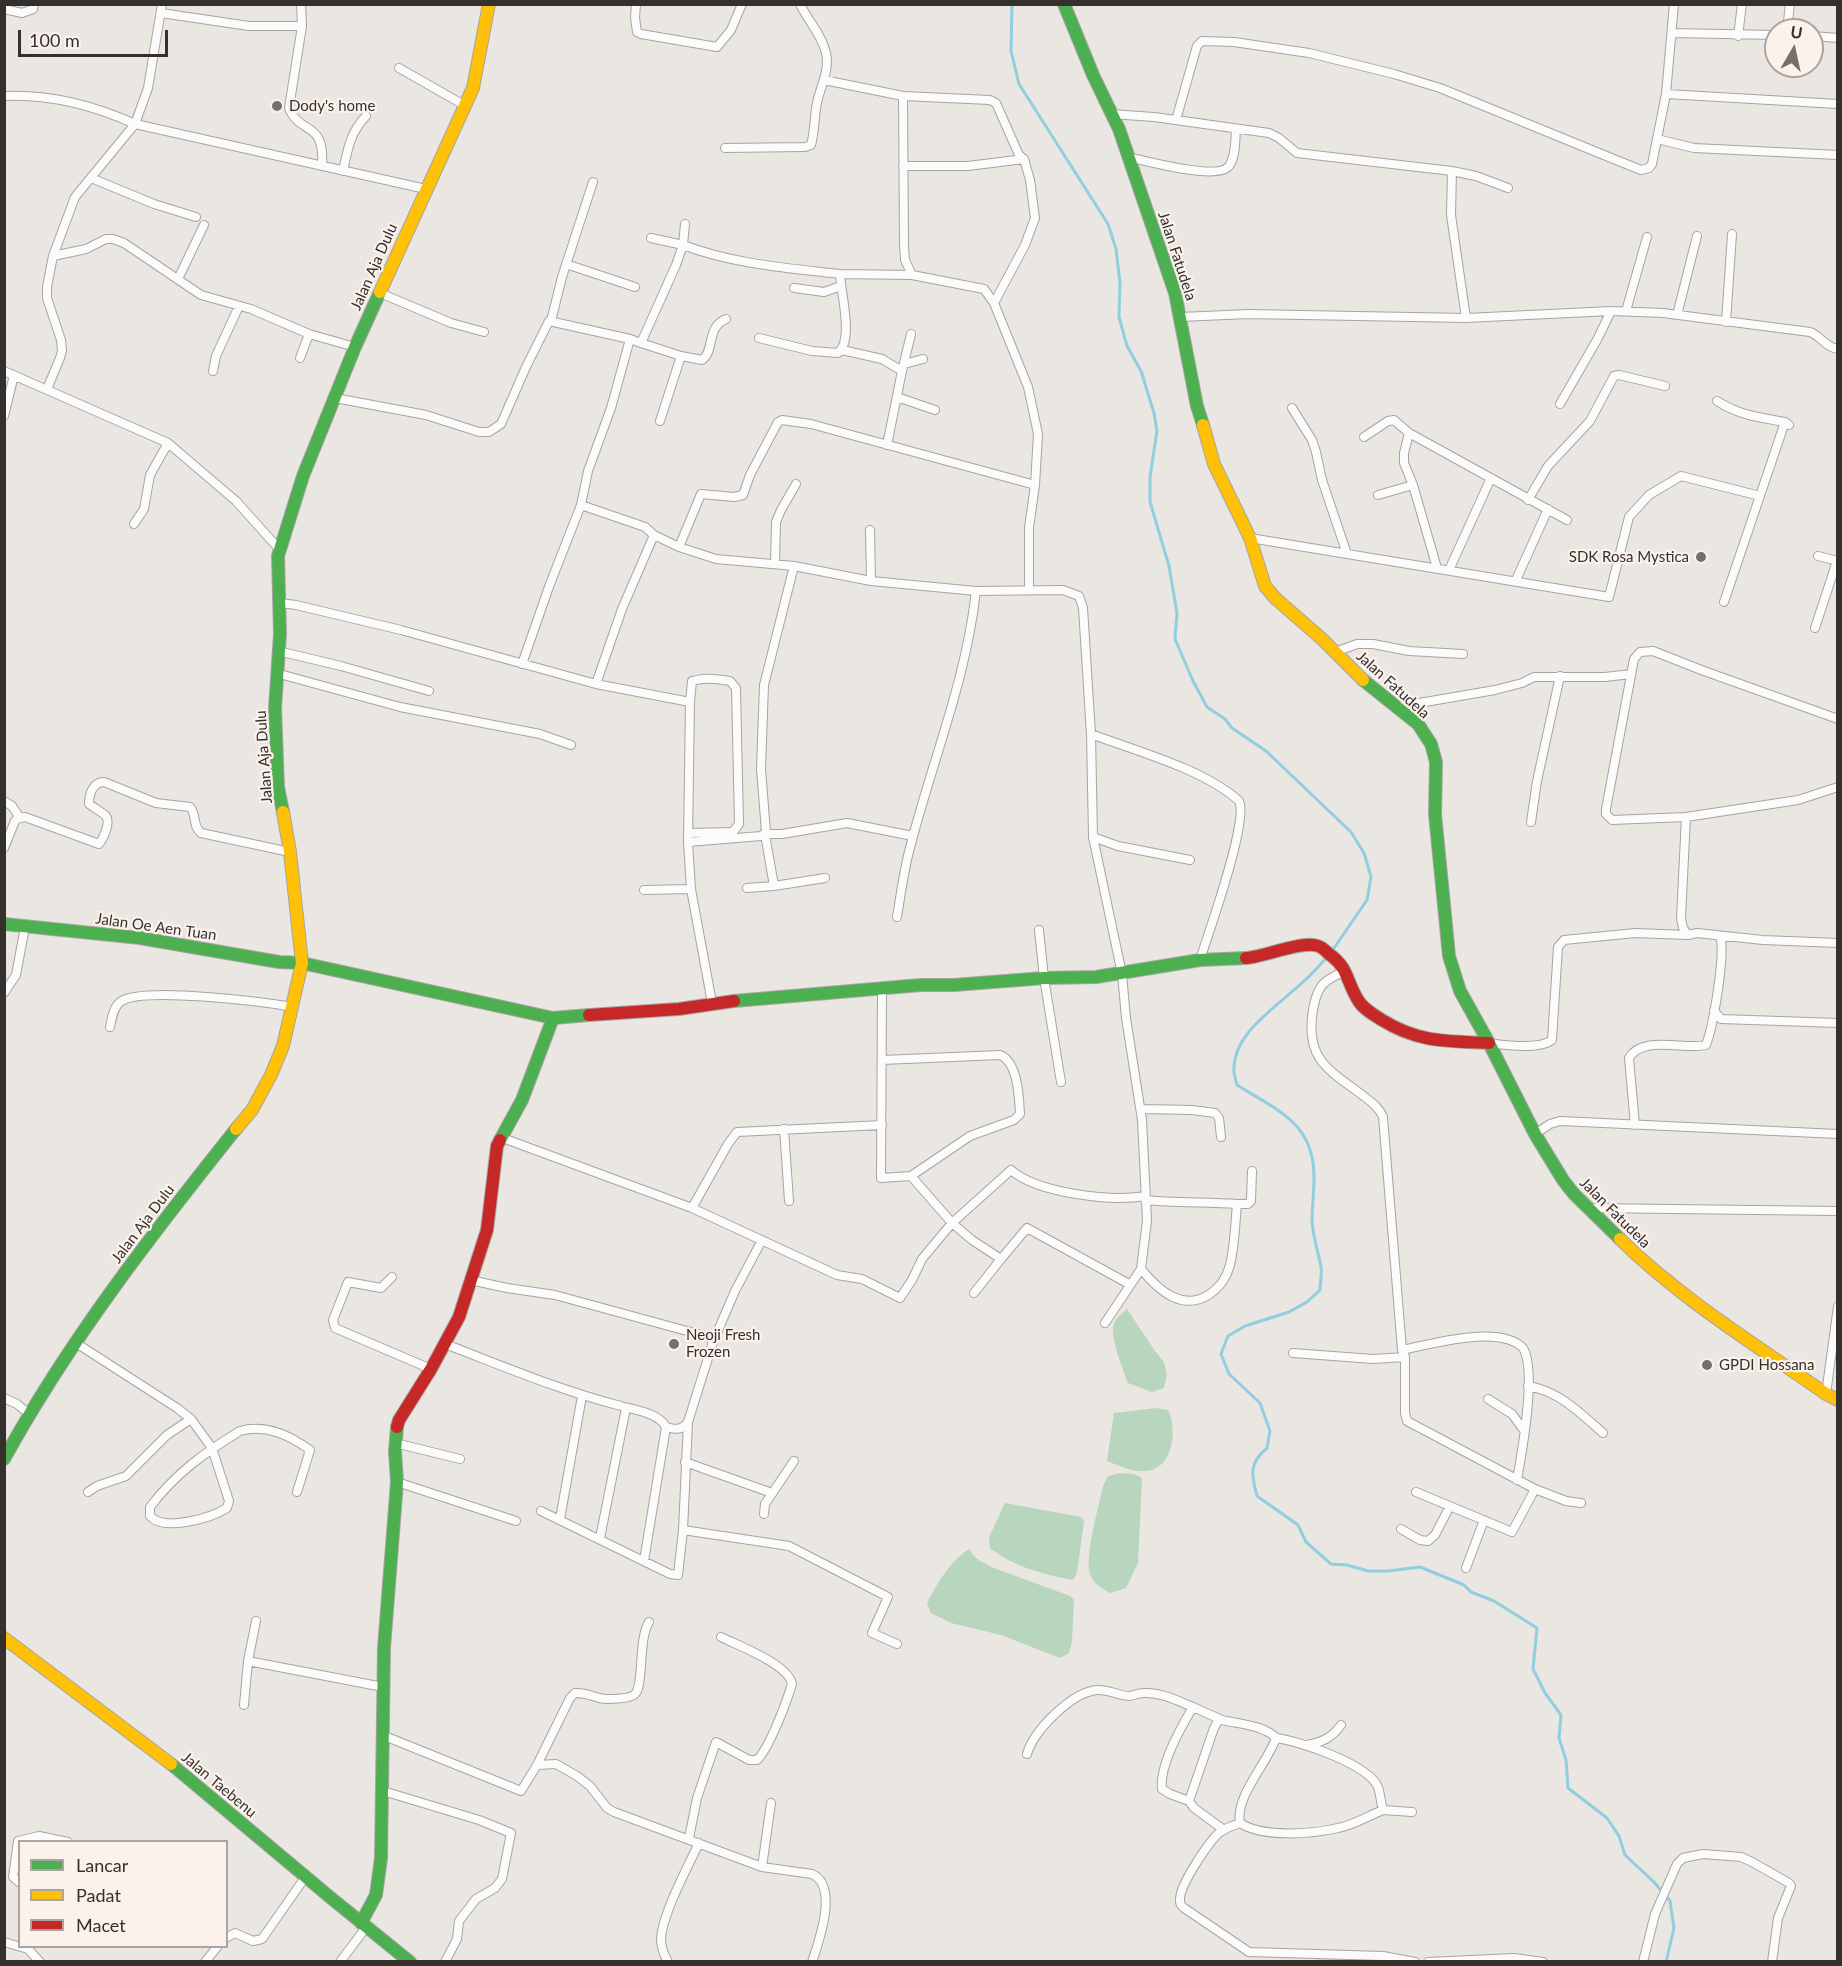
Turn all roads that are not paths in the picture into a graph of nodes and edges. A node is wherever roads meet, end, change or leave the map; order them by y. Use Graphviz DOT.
graph roads {
  1 [pos="34,4"];
  2 [pos="301,4"];
  3 [pos="489,4"];
  4 [pos="636,4"];
  5 [pos="742,4"];
  6 [pos="800,4"];
  7 [pos="1064,4"];
  8 [pos="1674,4"];
  9 [pos="1742,4"];
  10 [pos="4,9"];
  11 [pos="162,9"];
  12 [pos="302,26"];
  13 [pos="1672,33"];
  14 [pos="1764,35"];
  15 [pos="1738,36"];
  16 [pos="399,68"];
  17 [pos="824,81"];
  18 [pos="1666,94"];
  19 [pos="4,96"];
  20 [pos="903,96"];
  21 [pos="1838,104"];
  22 [pos="464,105"];
  23 [pos="1112,114"];
  24 [pos="366,116"];
  25 [pos="1176,120"];
  26 [pos="135,124"];
  27 [pos="1236,129"];
  28 [pos="1657,139"];
  29 [pos="725,148"];
  30 [pos="1838,155"];
  31 [pos="1128,157"];
  32 [pos="1024,159"];
  33 [pos="322,165"];
  34 [pos="903,166"];
  35 [pos="343,171"];
  36 [pos="1452,171"];
  37 [pos="91,178"];
  38 [pos="593,182"];
  39 [pos="1508,188"];
  40 [pos="426,189"];
  41 [pos="196,217"];
  42 [pos="685,224"];
  43 [pos="204,225"];
  44 [pos="1732,234"];
  45 [pos="1697,236"];
  46 [pos="1647,237"];
  47 [pos="651,238"];
  48 [pos="683,245"];
  49 [pos="53,256"];
  50 [pos="566,264"];
  51 [pos="838,274"];
  52 [pos="912,274"];
  53 [pos="178,279"];
  54 [pos="841,286"];
  55 [pos="635,287"];
  56 [pos="794,288"];
  57 [pos="380,293"];
  58 [pos="994,303"];
  59 [pos="239,306"];
  60 [pos="1611,311"];
  61 [pos="1626,311"];
  62 [pos="1677,315"];
  63 [pos="1181,317"];
  64 [pos="726,318"];
  65 [pos="1466,318"];
  66 [pos="551,321"];
  67 [pos="1726,322"];
  68 [pos="484,332"];
  69 [pos="309,334"];
  70 [pos="911,334"];
  71 [pos="759,338"];
  72 [pos="630,339"];
  73 [pos="641,342"];
  74 [pos="355,347"];
  75 [pos="1838,349"];
  76 [pos="835,352"];
  77 [pos="681,356"];
  78 [pos="300,358"];
  79 [pos="923,359"];
  80 [pos="903,368"];
  81 [pos="4,371"];
  82 [pos="213,371"];
  83 [pos="14,375"];
  84 [pos="1665,386"];
  85 [pos="47,389"];
  86 [pos="897,397"];
  87 [pos="335,398"];
  88 [pos="1716,401"];
  89 [pos="1560,404"];
  90 [pos="1292,408"];
  91 [pos="935,410"];
  92 [pos="4,416"];
  93 [pos="660,420"];
  94 [pos="1409,433"];
  95 [pos="1364,437"];
  96 [pos="168,443"];
  97 [pos="887,445"];
  98 [pos="1491,478"];
  99 [pos="796,484"];
  100 [pos="1035,485"];
  101 [pos="1413,485"];
  102 [pos="1378,495"];
  103 [pos="1760,496"];
  104 [pos="1528,500"];
  105 [pos="581,505"];
  106 [pos="1548,509"];
  107 [pos="1567,520"];
  108 [pos="134,524"];
  109 [pos="870,530"];
  110 [pos="654,535"];
  111 [pos="1250,538"];
  112 [pos="679,547"];
  113 [pos="280,550"];
  114 [pos="1347,554"];
  115 [pos="1818,556"];
  116 [pos="1837,561"];
  117 [pos="775,564"];
  118 [pos="794,566"];
  119 [pos="1437,568"];
  120 [pos="1449,570"];
  121 [pos="1516,580"];
  122 [pos="871,581"];
  123 [pos="1029,589"];
  124 [pos="976,591"];
  125 [pos="1724,602"];
  126 [pos="280,603"];
  127 [pos="1815,628"];
  128 [pos="278,651"];
  129 [pos="1335,652"];
  130 [pos="1463,654"];
  131 [pos="522,664"];
  132 [pos="276,673"];
  133 [pos="1631,674"];
  134 [pos="1560,676"];
  135 [pos="596,684"];
  136 [pos="429,691"];
  137 [pos="690,702"];
  138 [pos="1396,707"];
  139 [pos="1838,718"];
  140 [pos="1091,734"];
  141 [pos="571,745"];
  142 [pos="1838,787"];
  143 [pos="4,801"];
  144 [pos="1686,817"];
  145 [pos="20,818"];
  146 [pos="1531,822"];
  147 [pos="765,834"];
  148 [pos="913,836"];
  149 [pos="688,837"];
  150 [pos="1093,837"];
  151 [pos="4,848"];
  152 [pos="290,852"];
  153 [pos="1190,860"];
  154 [pos="825,878"];
  155 [pos="774,886"];
  156 [pos="747,888"];
  157 [pos="691,889"];
  158 [pos="644,890"];
  159 [pos="897,917"];
  160 [pos="4,924"];
  161 [pos="25,927"];
  162 [pos="1039,930"];
  163 [pos="1688,935"];
  164 [pos="1720,936"];
  165 [pos="1838,943"];
  166 [pos="1200,960"];
  167 [pos="302,963"];
  168 [pos="1342,966"];
  169 [pos="1122,974"];
  170 [pos="1044,978"];
  171 [pos="882,989"];
  172 [pos="4,993"];
  173 [pos="712,1003"];
  174 [pos="293,1007"];
  175 [pos="1714,1011"];
  176 [pos="553,1018"];
  177 [pos="1838,1023"];
  178 [pos="110,1027"];
  179 [pos="1489,1043"];
  180 [pos="882,1060"];
  181 [pos="1061,1082"];
  182 [pos="1141,1109"];
  183 [pos="882,1125"];
  184 [pos="1635,1125"];
  185 [pos="784,1128"];
  186 [pos="1535,1134"];
  187 [pos="1838,1134"];
  188 [pos="500,1137"];
  189 [pos="1221,1137"];
  190 [pos="1252,1171"];
  191 [pos="911,1176"];
  192 [pos="1145,1198"];
  193 [pos="789,1202"];
  194 [pos="1237,1204"];
  195 [pos="692,1208"];
  196 [pos="1589,1208"];
  197 [pos="1838,1211"];
  198 [pos="952,1223"];
  199 [pos="762,1240"];
  200 [pos="1001,1259"];
  201 [pos="1141,1269"];
  202 [pos="392,1277"];
  203 [pos="470,1280"];
  204 [pos="1129,1284"];
  205 [pos="974,1293"];
  206 [pos="1838,1306"];
  207 [pos="1105,1323"];
  208 [pos="713,1342"];
  209 [pos="76,1343"];
  210 [pos="446,1344"];
  211 [pos="1293,1353"];
  212 [pos="1404,1353"];
  213 [pos="431,1369"];
  214 [pos="1528,1386"];
  215 [pos="1826,1394"];
  216 [pos="582,1396"];
  217 [pos="4,1398"];
  218 [pos="1488,1399"];
  219 [pos="1838,1400"];
  220 [pos="627,1408"];
  221 [pos="29,1414"];
  222 [pos="191,1419"];
  223 [pos="688,1422"];
  224 [pos="666,1427"];
  225 [pos="1523,1429"];
  226 [pos="1603,1433"];
  227 [pos="395,1443"];
  228 [pos="213,1448"];
  229 [pos="4,1459"];
  230 [pos="460,1459"];
  231 [pos="794,1461"];
  232 [pos="685,1462"];
  233 [pos="1517,1480"];
  234 [pos="397,1482"];
  235 [pos="1535,1489"];
  236 [pos="88,1492"];
  237 [pos="297,1492"];
  238 [pos="1416,1492"];
  239 [pos="772,1493"];
  240 [pos="1581,1503"];
  241 [pos="1450,1506"];
  242 [pos="541,1510"];
  243 [pos="764,1514"];
  244 [pos="560,1519"];
  245 [pos="1484,1520"];
  246 [pos="516,1521"];
  247 [pos="1401,1529"];
  248 [pos="683,1530"];
  249 [pos="600,1538"];
  250 [pos="644,1561"];
  251 [pos="1466,1568"];
  252 [pos="256,1621"];
  253 [pos="649,1622"];
  254 [pos="721,1636"];
  255 [pos="4,1638"];
  256 [pos="897,1644"];
  257 [pos="248,1661"];
  258 [pos="383,1687"];
  259 [pos="244,1705"];
  260 [pos="1193,1707"];
  261 [pos="1222,1720"];
  262 [pos="1341,1725"];
  263 [pos="382,1735"];
  264 [pos="1276,1738"];
  265 [pos="1307,1745"];
  266 [pos="1027,1754"];
  267 [pos="537,1766"];
  268 [pos="383,1791"];
  269 [pos="1189,1801"];
  270 [pos="771,1803"];
  271 [pos="1383,1810"];
  272 [pos="1412,1812"];
  273 [pos="1240,1823"];
  274 [pos="1224,1830"];
  275 [pos="689,1838"];
  276 [pos="22,1840"];
  277 [pos="58,1840"];
  278 [pos="18,1841"];
  279 [pos="699,1843"];
  280 [pos="762,1867"];
  281 [pos="306,1876"];
  282 [pos="18,1881"];
  283 [pos="364,1924"];
  284 [pos="228,1936"];
  285 [pos="25,1948"];
  286 [pos="217,1948"];
  287 [pos="1311,1958"];
  288 [pos="1442,1961"];
  289 [pos="40,1962"];
  290 [pos="205,1962"];
  291 [pos="340,1962"];
  292 [pos="410,1962"];
  293 [pos="445,1962"];
  294 [pos="668,1962"];
  295 [pos="812,1962"];
  296 [pos="1415,1962"];
  297 [pos="1428,1962"];
  298 [pos="1543,1962"];
  299 [pos="1643,1962"];
  300 [pos="1772,1962"];
  1 -- 10 [label="street"];
  2 -- 12 [label="street"];
  3 -- 22 [label="street, Jalan Aja Dulu"];
  4 -- 5 [label="street"];
  6 -- 17 [label="street"];
  7 -- 23 [label="street, Jalan Fatudela"];
  8 -- 13 [label="street"];
  9 -- 15 [label="street"];
  11 -- 12 [label="street"];
  11 -- 26 [label="street"];
  12 -- 33 [label="street"];
  13 -- 15 [label="street"];
  13 -- 18 [label="street"];
  14 -- 15 [label="street"];
  16 -- 22 [label="street"];
  17 -- 20 [label="street"];
  17 -- 29 [label="street"];
  18 -- 21 [label="street"];
  18 -- 28 [label="street"];
  19 -- 26 [label="street"];
  20 -- 32 [label="street"];
  20 -- 34 [label="street"];
  22 -- 40 [label="street, Jalan Aja Dulu"];
  23 -- 25 [label="street"];
  23 -- 31 [label="street, Jalan Fatudela"];
  24 -- 35 [label="street"];
  25 -- 27 [label="street"];
  25 -- 28 [label="street"];
  26 -- 33 [label="street"];
  26 -- 37 [label="street"];
  27 -- 31 [label="street"];
  27 -- 36 [label="street"];
  28 -- 30 [label="street"];
  31 -- 63 [label="street, Jalan Fatudela"];
  32 -- 34 [label="street"];
  32 -- 58 [label="street"];
  33 -- 35 [label="street"];
  34 -- 52 [label="street"];
  35 -- 40 [label="street"];
  36 -- 39 [label="street"];
  36 -- 65 [label="street"];
  37 -- 41 [label="street"];
  37 -- 49 [label="street"];
  38 -- 50 [label="street"];
  40 -- 57 [label="street, Jalan Aja Dulu"];
  42 -- 48 [label="street"];
  43 -- 53 [label="street"];
  44 -- 67 [label="street"];
  45 -- 62 [label="street"];
  46 -- 61 [label="street"];
  47 -- 48 [label="street"];
  48 -- 51 [label="street"];
  48 -- 73 [label="street"];
  49 -- 53 [label="street"];
  49 -- 85 [label="street"];
  50 -- 55 [label="street"];
  50 -- 66 [label="street"];
  51 -- 52 [label="street"];
  51 -- 54 [label="street"];
  52 -- 58 [label="street"];
  53 -- 59 [label="street"];
  54 -- 56 [label="street"];
  54 -- 76 [label="street"];
  57 -- 68 [label="street"];
  57 -- 74 [label="street, Jalan Aja Dulu"];
  58 -- 100 [label="street"];
  59 -- 69 [label="street"];
  59 -- 82 [label="street"];
  60 -- 61 [label="street"];
  60 -- 65 [label="street"];
  60 -- 89 [label="street"];
  61 -- 62 [label="street"];
  62 -- 67 [label="street"];
  63 -- 65 [label="street"];
  63 -- 111 [label="street, Jalan Fatudela"];
  64 -- 77 [label="street"];
  66 -- 72 [label="street"];
  66 -- 87 [label="street"];
  67 -- 75 [label="street"];
  69 -- 74 [label="street"];
  69 -- 78 [label="street"];
  70 -- 80 [label="street"];
  71 -- 76 [label="street"];
  72 -- 73 [label="street"];
  72 -- 105 [label="street"];
  73 -- 77 [label="street"];
  74 -- 87 [label="street, Jalan Aja Dulu"];
  76 -- 80 [label="street"];
  77 -- 93 [label="street"];
  79 -- 80 [label="street"];
  80 -- 86 [label="street"];
  81 -- 83 [label="street"];
  83 -- 85 [label="street"];
  83 -- 92 [label="street"];
  84 -- 104 [label="street"];
  85 -- 96 [label="street"];
  86 -- 91 [label="street"];
  86 -- 97 [label="street"];
  87 -- 113 [label="street, Jalan Aja Dulu"];
  88 -- 103 [label="street"];
  90 -- 114 [label="street"];
  94 -- 95 [label="street"];
  94 -- 98 [label="street"];
  94 -- 101 [label="street"];
  96 -- 108 [label="street"];
  96 -- 113 [label="street"];
  97 -- 100 [label="street"];
  97 -- 112 [label="street"];
  98 -- 104 [label="street"];
  98 -- 120 [label="street"];
  99 -- 117 [label="street"];
  100 -- 123 [label="street"];
  101 -- 102 [label="street"];
  101 -- 119 [label="street"];
  103 -- 121 [label="street"];
  103 -- 125 [label="street"];
  104 -- 106 [label="street"];
  105 -- 110 [label="street"];
  105 -- 131 [label="street"];
  106 -- 107 [label="street"];
  106 -- 121 [label="street"];
  109 -- 122 [label="street"];
  110 -- 112 [label="street"];
  110 -- 135 [label="street"];
  111 -- 114 [label="street"];
  111 -- 129 [label="street, Jalan Fatudela"];
  112 -- 117 [label="street"];
  113 -- 126 [label="street, Jalan Aja Dulu"];
  114 -- 119 [label="street"];
  115 -- 116 [label="street"];
  116 -- 127 [label="street"];
  117 -- 118 [label="street"];
  118 -- 122 [label="street"];
  118 -- 147 [label="street"];
  119 -- 120 [label="street"];
  120 -- 121 [label="street"];
  122 -- 124 [label="street"];
  123 -- 124 [label="street"];
  123 -- 140 [label="street"];
  124 -- 148 [label="street"];
  126 -- 128 [label="street, Jalan Aja Dulu"];
  126 -- 131 [label="street"];
  128 -- 132 [label="street, Jalan Aja Dulu"];
  128 -- 136 [label="street"];
  129 -- 130 [label="street"];
  129 -- 138 [label="street, Jalan Fatudela"];
  131 -- 135 [label="street"];
  132 -- 141 [label="street"];
  132 -- 152 [label="street, Jalan Aja Dulu"];
  133 -- 134 [label="street"];
  133 -- 139 [label="street"];
  133 -- 144 [label="street"];
  134 -- 138 [label="street"];
  134 -- 146 [label="street"];
  135 -- 137 [label="street"];
  137 -- 149 [label="street"];
  137 -- 149 [label="street"];
  138 -- 179 [label="street, Jalan Fatudela"];
  140 -- 150 [label="street"];
  140 -- 166 [label="street"];
  142 -- 144 [label="street"];
  143 -- 145 [label="street"];
  144 -- 163 [label="street"];
  145 -- 151 [label="street"];
  145 -- 152 [label="street"];
  147 -- 148 [label="street"];
  147 -- 149 [label="street"];
  147 -- 155 [label="street"];
  148 -- 159 [label="street"];
  149 -- 157 [label="street"];
  150 -- 153 [label="street"];
  150 -- 169 [label="street"];
  152 -- 167 [label="street, Jalan Aja Dulu"];
  154 -- 155 [label="street"];
  155 -- 156 [label="street"];
  157 -- 158 [label="street"];
  157 -- 173 [label="street"];
  160 -- 161 [label="street, Jalan Oe Aen Tuan"];
  161 -- 167 [label="street, Jalan Oe Aen Tuan"];
  161 -- 172 [label="street"];
  162 -- 170 [label="street"];
  163 -- 164 [label="street"];
  163 -- 179 [label="street"];
  164 -- 165 [label="street"];
  164 -- 175 [label="street"];
  166 -- 168 [label="street, Jalan Oe Aen Tuan"];
  166 -- 169 [label="street, Jalan Oe Aen Tuan"];
  167 -- 174 [label="street, Jalan Aja Dulu"];
  167 -- 176 [label="street, Jalan Oe Aen Tuan"];
  168 -- 179 [label="street"];
  168 -- 212 [label="street"];
  169 -- 170 [label="street, Jalan Oe Aen Tuan"];
  169 -- 182 [label="street"];
  170 -- 171 [label="street, Jalan Oe Aen Tuan"];
  170 -- 181 [label="street"];
  171 -- 173 [label="street, Jalan Oe Aen Tuan"];
  171 -- 180 [label="street"];
  173 -- 176 [label="street, Jalan Oe Aen Tuan"];
  174 -- 178 [label="street"];
  174 -- 209 [label="street, Jalan Aja Dulu"];
  175 -- 177 [label="street"];
  175 -- 184 [label="street"];
  176 -- 188 [label="street"];
  179 -- 186 [label="street, Jalan Fatudela"];
  180 -- 183 [label="street"];
  180 -- 191 [label="street"];
  182 -- 189 [label="street"];
  182 -- 192 [label="street"];
  183 -- 185 [label="street"];
  183 -- 191 [label="street"];
  184 -- 186 [label="street"];
  184 -- 187 [label="street"];
  185 -- 193 [label="street"];
  185 -- 195 [label="street"];
  186 -- 196 [label="street, Jalan Fatudela"];
  188 -- 195 [label="street"];
  188 -- 203 [label="street"];
  190 -- 194 [label="street"];
  191 -- 198 [label="street"];
  192 -- 194 [label="street"];
  192 -- 198 [label="street"];
  192 -- 201 [label="street"];
  194 -- 201 [label="street"];
  195 -- 199 [label="street"];
  196 -- 197 [label="street"];
  196 -- 215 [label="street, Jalan Fatudela"];
  198 -- 199 [label="street"];
  198 -- 200 [label="street"];
  199 -- 208 [label="street"];
  200 -- 204 [label="street"];
  200 -- 205 [label="street"];
  201 -- 204 [label="street"];
  202 -- 213 [label="street"];
  203 -- 208 [label="street"];
  203 -- 210 [label="street"];
  204 -- 207 [label="street"];
  206 -- 215 [label="street"];
  208 -- 223 [label="street"];
  209 -- 221 [label="street, Jalan Aja Dulu"];
  209 -- 222 [label="street"];
  210 -- 213 [label="street"];
  210 -- 216 [label="street"];
  211 -- 212 [label="street"];
  212 -- 214 [label="street"];
  212 -- 233 [label="street"];
  213 -- 227 [label="street"];
  214 -- 225 [label="street"];
  214 -- 226 [label="street"];
  215 -- 219 [label="street, Jalan Fatudela"];
  216 -- 220 [label="street"];
  216 -- 244 [label="street"];
  217 -- 221 [label="street"];
  218 -- 225 [label="street"];
  220 -- 224 [label="street"];
  220 -- 249 [label="street"];
  221 -- 229 [label="street, Jalan Aja Dulu"];
  222 -- 228 [label="street"];
  222 -- 236 [label="street"];
  223 -- 224 [label="street"];
  223 -- 232 [label="street"];
  224 -- 250 [label="street"];
  225 -- 233 [label="street"];
  227 -- 230 [label="street"];
  227 -- 234 [label="street"];
  228 -- 228 [label="street"];
  228 -- 237 [label="street"];
  231 -- 239 [label="street"];
  232 -- 239 [label="street"];
  232 -- 248 [label="street"];
  233 -- 235 [label="street"];
  234 -- 246 [label="street"];
  234 -- 258 [label="street"];
  235 -- 240 [label="street"];
  235 -- 245 [label="street"];
  238 -- 241 [label="street"];
  239 -- 243 [label="street"];
  241 -- 245 [label="street"];
  241 -- 247 [label="street"];
  242 -- 244 [label="street"];
  244 -- 249 [label="street"];
  245 -- 251 [label="street"];
  248 -- 250 [label="street"];
  248 -- 256 [label="street"];
  249 -- 250 [label="street"];
  252 -- 257 [label="street"];
  253 -- 267 [label="street"];
  254 -- 275 [label="street"];
  255 -- 281 [label="street, Jalan Taebenu"];
  257 -- 258 [label="street"];
  257 -- 259 [label="street"];
  258 -- 263 [label="street"];
  260 -- 261 [label="street"];
  260 -- 266 [label="street"];
  260 -- 269 [label="street"];
  261 -- 264 [label="street"];
  261 -- 269 [label="street"];
  262 -- 265 [label="street"];
  263 -- 267 [label="street"];
  263 -- 268 [label="street"];
  264 -- 265 [label="street"];
  264 -- 273 [label="street"];
  265 -- 271 [label="street"];
  267 -- 275 [label="street"];
  268 -- 283 [label="street"];
  268 -- 293 [label="street"];
  269 -- 274 [label="street"];
  270 -- 280 [label="street"];
  271 -- 272 [label="street"];
  271 -- 273 [label="street"];
  273 -- 274 [label="street"];
  274 -- 287 [label="street"];
  275 -- 279 [label="street"];
  276 -- 277 [label="street"];
  278 -- 282 [label="street"];
  279 -- 280 [label="street"];
  279 -- 294 [label="street"];
  280 -- 295 [label="street"];
  281 -- 283 [label="street, Jalan Taebenu"];
  281 -- 284 [label="street"];
  283 -- 291 [label="street"];
  283 -- 292 [label="street, Jalan Taebenu"];
  285 -- 289 [label="street"];
  286 -- 290 [label="street"];
  287 -- 296 [label="street"];
  288 -- 297 [label="street"];
  288 -- 298 [label="street"];
  299 -- 300 [label="street"];
}
